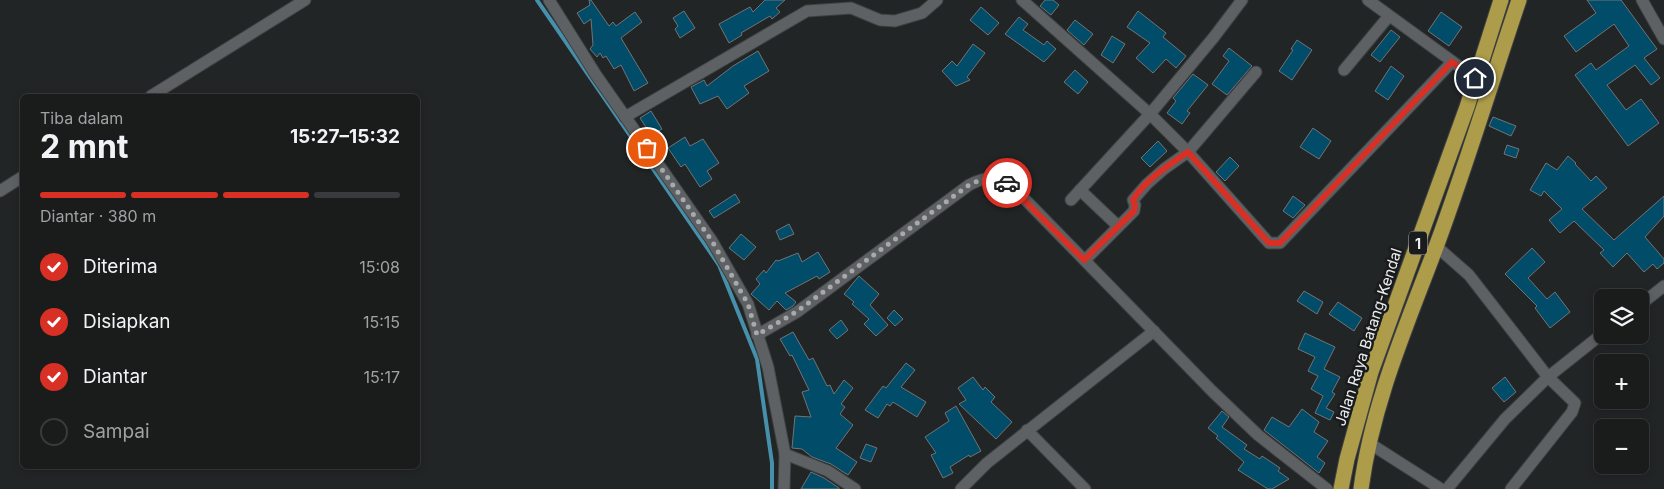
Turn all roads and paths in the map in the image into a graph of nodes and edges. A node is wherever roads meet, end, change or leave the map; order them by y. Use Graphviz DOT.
graph roads {
  1 [pos="305,0"];
  2 [pos="549,0"];
  3 [pos="801,0"];
  4 [pos="937,0"];
  5 [pos="1022,0"];
  6 [pos="1242,0"];
  7 [pos="1368,0"];
  8 [pos="1501,0"];
  9 [pos="1519,0"];
  10 [pos="1642,0"];
  11 [pos="807,10"];
  12 [pos="1389,16"];
  13 [pos="1489,36"];
  14 [pos="1664,39"];
  15 [pos="1505,43"];
  16 [pos="1452,62"];
  17 [pos="1344,70"];
  18 [pos="1256,72"];
  19 [pos="1475,78"];
  20 [pos="154,94"];
  21 [pos="1150,114"];
  22 [pos="625,117"];
  23 [pos="1188,152"];
  24 [pos="20,178"];
  25 [pos="1080,190"];
  26 [pos="0,191"];
  27 [pos="1071,200"];
  28 [pos="1118,226"];
  29 [pos="1436,246"];
  30 [pos="1084,260"];
  31 [pos="1664,286"];
  32 [pos="1649,297"];
  33 [pos="1154,331"];
  34 [pos="757,335"];
  35 [pos="1594,340"];
  36 [pos="1548,377"];
  37 [pos="1027,430"];
  38 [pos="1369,443"];
  39 [pos="786,454"];
  40 [pos="784,489"];
  41 [pos="855,489"];
  42 [pos="961,489"];
  43 [pos="1085,489"];
  44 [pos="1327,489"];
  45 [pos="1341,489"];
  46 [pos="1361,489"];
  47 [pos="1441,489"];
  48 [pos="1447,489"];
  49 [pos="1511,489"];
  1 -- 20 [label="street"];
  2 -- 22 [label="street"];
  3 -- 11 [label="street"];
  4 -- 11 [label="street"];
  5 -- 21 [label="street"];
  6 -- 21 [label="street"];
  7 -- 12 [label="street"];
  8 -- 13 [label="highway, Jalan Raya Batang-Kendal / 1"];
  9 -- 15 [label="highway, Jalan Raya Batang-Kendal / 1"];
  10 -- 14 [label="street"];
  11 -- 22 [label="street"];
  12 -- 16 [label="street"];
  12 -- 17 [label="street"];
  13 -- 15 [label="highway"];
  13 -- 19 [label="highway, Jalan Raya Batang-Kendal / 1"];
  15 -- 29 [label="highway, Jalan Raya Batang-Kendal / 1"];
  16 -- 19 [label="street"];
  16 -- 23 [label="street"];
  18 -- 23 [label="street"];
  19 -- 45 [label="highway, Jalan Raya Batang-Kendal / 1"];
  21 -- 23 [label="street"];
  21 -- 25 [label="street"];
  22 -- 34 [label="street"];
  23 -- 28 [label="street"];
  24 -- 26 [label="street"];
  25 -- 27 [label="street"];
  25 -- 28 [label="street"];
  28 -- 30 [label="street"];
  29 -- 36 [label="street"];
  29 -- 38 [label="highway, Jalan Raya Batang-Kendal / 1"];
  30 -- 33 [label="street"];
  30 -- 34 [label="street"];
  31 -- 32 [label="street"];
  33 -- 37 [label="street"];
  33 -- 44 [label="street"];
  34 -- 39 [label="street"];
  35 -- 36 [label="street"];
  36 -- 48 [label="street"];
  36 -- 49 [label="street"];
  37 -- 42 [label="street"];
  37 -- 43 [label="street"];
  38 -- 46 [label="highway, Jalan Raya Batang-Kendal / 1"];
  38 -- 47 [label="street"];
  39 -- 40 [label="street"];
  39 -- 41 [label="street"];
}
